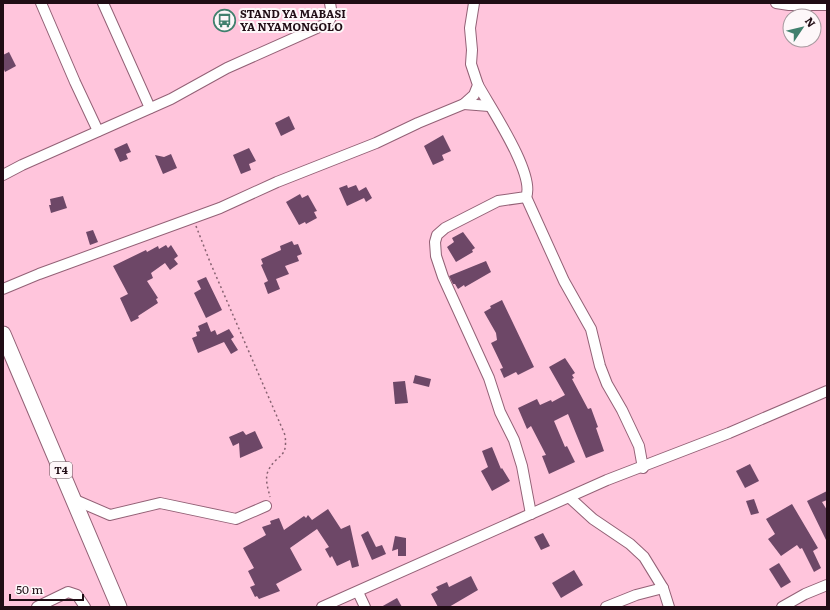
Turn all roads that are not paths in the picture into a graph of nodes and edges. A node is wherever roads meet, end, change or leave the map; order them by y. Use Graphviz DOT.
graph roads {
  1 [pos="41,3"];
  2 [pos="103,3"];
  3 [pos="330,3"];
  4 [pos="474,3"];
  5 [pos="776,3"];
  6 [pos="827,5"];
  7 [pos="478,85"];
  8 [pos="464,104"];
  9 [pos="489,106"];
  10 [pos="150,108"];
  11 [pos="98,131"];
  12 [pos="3,175"];
  13 [pos="526,197"];
  14 [pos="3,289"];
  15 [pos="3,334"];
  16 [pos="827,391"];
  17 [pos="643,468"];
  18 [pos="570,498"];
  19 [pos="73,499"];
  20 [pos="268,502"];
  21 [pos="531,514"];
  22 [pos="663,588"];
  23 [pos="826,588"];
  24 [pos="358,592"];
  25 [pos="37,607"];
  26 [pos="85,607"];
  27 [pos="119,607"];
  28 [pos="322,607"];
  29 [pos="365,607"];
  30 [pos="606,607"];
  31 [pos="669,607"];
  32 [pos="782,607"];
  1 -- 11 [label="street"];
  2 -- 10 [label="street"];
  3 -- 10 [label="street"];
  4 -- 7 [label="street"];
  5 -- 6 [label="street"];
  7 -- 8 [label="street"];
  7 -- 9 [label="street"];
  8 -- 9 [label="street"];
  8 -- 14 [label="street"];
  9 -- 13 [label="street"];
  10 -- 11 [label="street"];
  11 -- 12 [label="street"];
  13 -- 17 [label="street"];
  13 -- 21 [label="street"];
  15 -- 19 [label="highway, T4"];
  16 -- 17 [label="street"];
  17 -- 18 [label="street"];
  18 -- 21 [label="street"];
  18 -- 22 [label="street"];
  19 -- 20 [label="street"];
  19 -- 27 [label="highway, T4"];
  21 -- 24 [label="street"];
  22 -- 30 [label="street"];
  22 -- 31 [label="street"];
  23 -- 32 [label="street"];
  24 -- 28 [label="street"];
  24 -- 29 [label="street"];
  25 -- 26 [label="street"];
}
